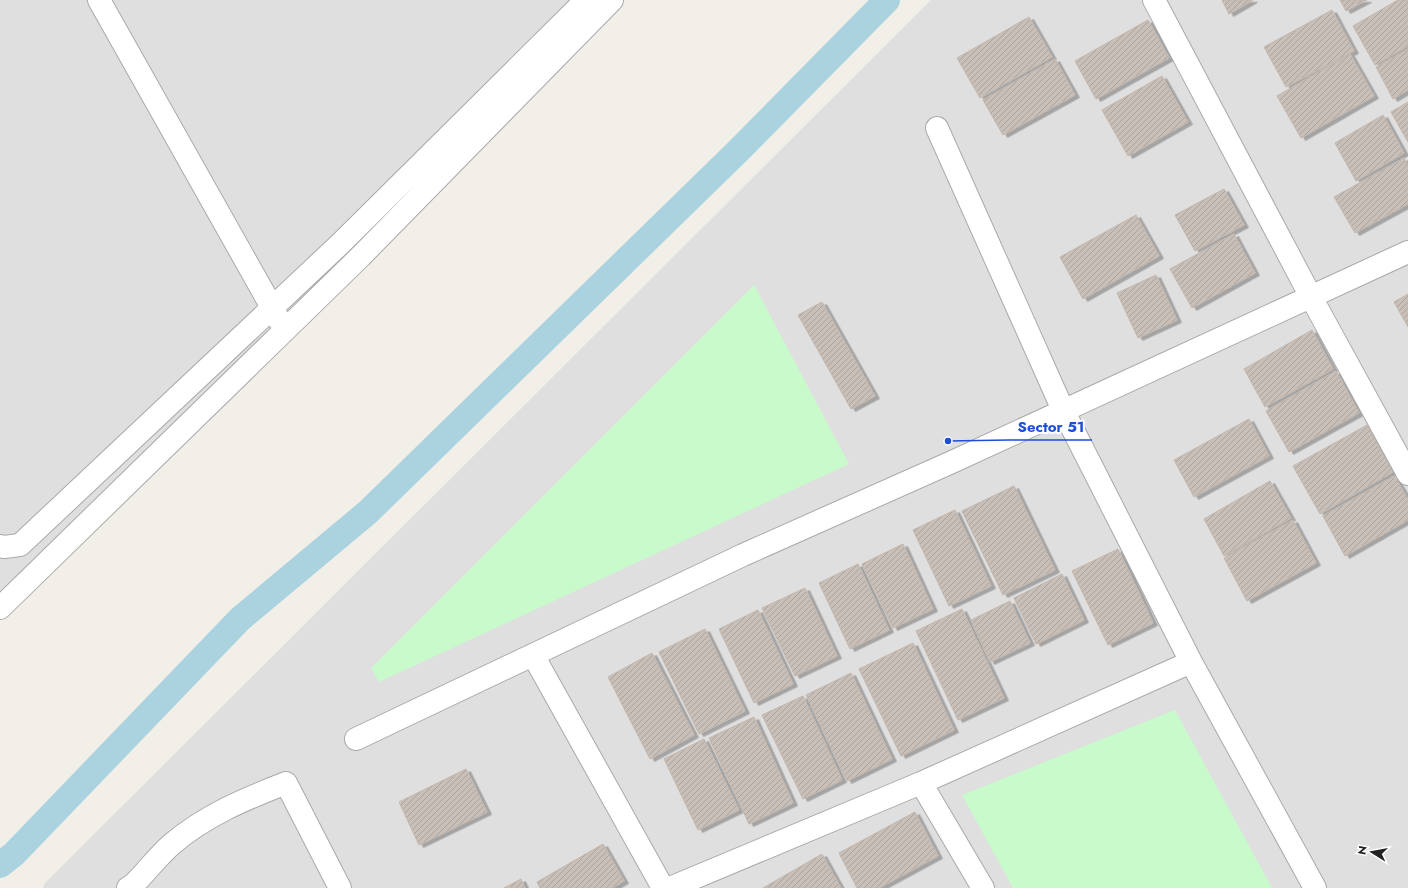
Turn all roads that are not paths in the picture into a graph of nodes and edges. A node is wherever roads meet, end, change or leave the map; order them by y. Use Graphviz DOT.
graph roads {
  1 [pos="586,0"];
  2 [pos="612,0"];
  3 [pos="1154,0"];
  4 [pos="105,2"];
  5 [pos="937,128"];
  6 [pos="1408,252"];
  7 [pos="1311,297"];
  8 [pos="271,308"];
  9 [pos="285,330"];
  10 [pos="1063,410"];
  11 [pos="1408,474"];
  12 [pos="0,546"];
  13 [pos="0,608"];
  14 [pos="534,656"];
  15 [pos="1191,662"];
  16 [pos="356,739"];
  17 [pos="921,783"];
  18 [pos="133,887"];
  19 [pos="340,888"];
  20 [pos="663,888"];
  21 [pos="670,888"];
  22 [pos="983,888"];
  23 [pos="1315,888"];
  1 -- 8 [label="street"];
  2 -- 9 [label="street"];
  3 -- 7 [label="street"];
  4 -- 8 [label="street"];
  5 -- 10 [label="street"];
  6 -- 7 [label="street"];
  7 -- 10 [label="street"];
  7 -- 11 [label="street"];
  8 -- 9 [label="street"];
  8 -- 12 [label="street"];
  9 -- 13 [label="street"];
  10 -- 14 [label="street"];
  10 -- 15 [label="street"];
  14 -- 16 [label="street"];
  14 -- 20 [label="street"];
  15 -- 17 [label="street"];
  15 -- 23 [label="street"];
  17 -- 21 [label="street"];
  17 -- 22 [label="street"];
  18 -- 19 [label="street"];
}
